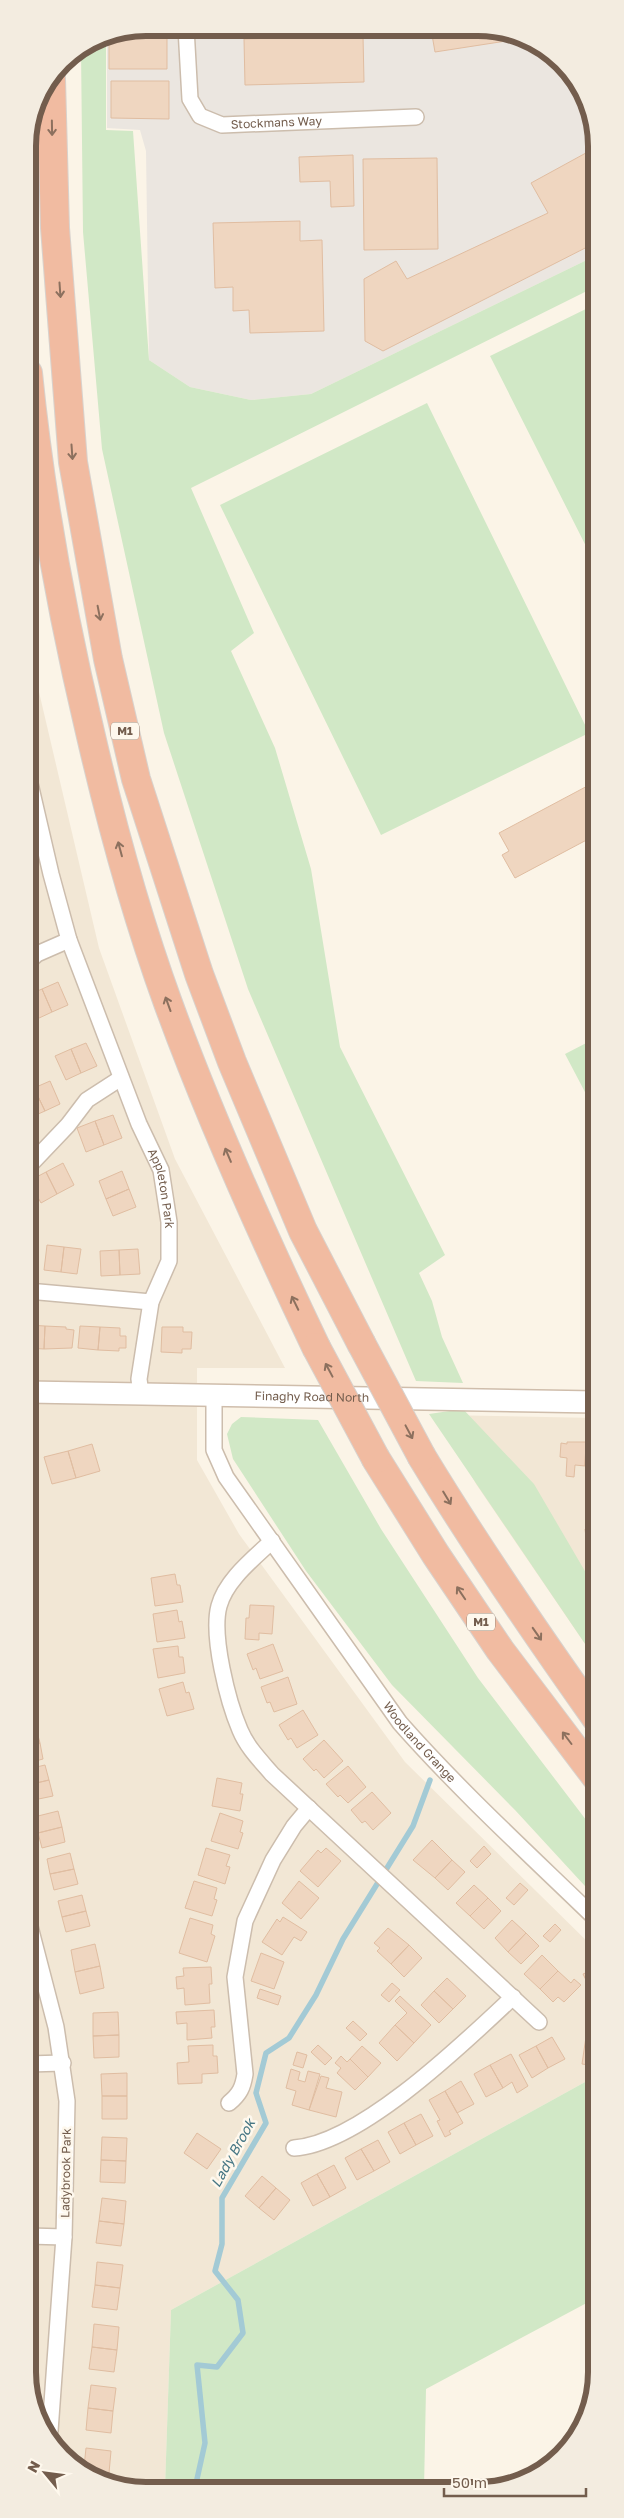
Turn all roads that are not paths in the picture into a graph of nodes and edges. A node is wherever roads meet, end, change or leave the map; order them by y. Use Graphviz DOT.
graph roads {
  1 [pos="186,36"];
  2 [pos="51,92"];
  3 [pos="416,117"];
  4 [pos="36,448"];
  5 [pos="36,811"];
  6 [pos="69,940"];
  7 [pos="36,955"];
  8 [pos="121,1078"];
  9 [pos="36,1159"];
  10 [pos="36,1292"];
  11 [pos="151,1302"];
  12 [pos="36,1392"];
  13 [pos="141,1394"];
  14 [pos="214,1397"];
  15 [pos="588,1402"];
  16 [pos="272,1541"];
  17 [pos="588,1707"];
  18 [pos="588,1766"];
  19 [pos="309,1808"];
  20 [pos="588,1911"];
  21 [pos="36,1948"];
  22 [pos="513,1997"];
  23 [pos="539,2022"];
  24 [pos="63,2063"];
  25 [pos="36,2064"];
  26 [pos="229,2103"];
  27 [pos="294,2148"];
  28 [pos="36,2236"];
  29 [pos="64,2237"];
  30 [pos="46,2412"];
  1 -- 3 [label="street, Stockmans Way"];
  2 -- 17 [label="highway, M1, one-way, bridge"];
  18 -- 4 [label="highway, M1, one-way, bridge"];
  5 -- 6 [label="street, Appleton Park"];
  6 -- 7 [label="street"];
  6 -- 8 [label="street, Appleton Park"];
  8 -- 9 [label="street"];
  8 -- 11 [label="street, Appleton Park"];
  10 -- 11 [label="street"];
  11 -- 13 [label="street, Appleton Park"];
  12 -- 13 [label="street, Finaghy Road North"];
  13 -- 14 [label="street, Finaghy Road North"];
  14 -- 15 [label="street, Finaghy Road North"];
  14 -- 16 [label="street, Woodland Grange"];
  16 -- 19 [label="street"];
  16 -- 20 [label="street, Woodland Grange"];
  19 -- 22 [label="street"];
  19 -- 26 [label="street"];
  21 -- 24 [label="street, Ladybrook Park"];
  22 -- 23 [label="street"];
  22 -- 27 [label="street"];
  24 -- 25 [label="street"];
  24 -- 29 [label="street, Ladybrook Park"];
  28 -- 29 [label="street"];
  29 -- 30 [label="street, Ladybrook Park"];
}
